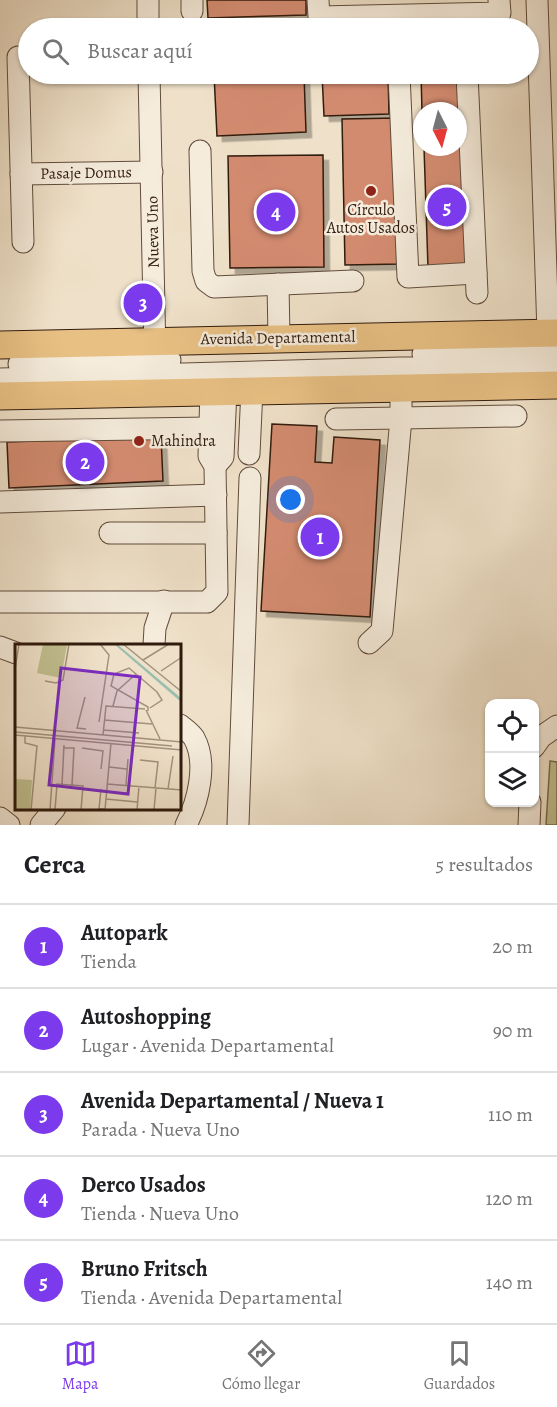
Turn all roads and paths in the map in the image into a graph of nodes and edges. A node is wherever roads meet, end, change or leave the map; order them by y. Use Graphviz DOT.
graph roads {
  1 [pos="148,0"];
  2 [pos="318,0"];
  3 [pos="499,0"];
  4 [pos="537,0"];
  5 [pos="148,18"];
  6 [pos="334,18"];
  7 [pos="478,18"];
  8 [pos="538,18"];
  9 [pos="539,40"];
  10 [pos="16,57"];
  11 [pos="149,84"];
  12 [pos="399,84"];
  13 [pos="467,84"];
  14 [pos="200,151"];
  15 [pos="152,172"];
  16 [pos="21,174"];
  17 [pos="23,242"];
  18 [pos="353,281"];
  19 [pos="278,284"];
  20 [pos="279,338"];
  21 [pos="554,339"];
  22 [pos="0,345"];
  23 [pos="0,364"];
  24 [pos="155,367"];
  25 [pos="557,368"];
  26 [pos="0,379"];
  27 [pos="557,385"];
  28 [pos="401,388"];
  29 [pos="230,390"];
  30 [pos="0,396"];
  31 [pos="516,416"];
  32 [pos="401,418"];
  33 [pos="336,419"];
  34 [pos="210,428"];
  35 [pos="0,431"];
  36 [pos="249,454"];
  37 [pos="215,466"];
  38 [pos="250,478"];
  39 [pos="216,495"];
  40 [pos="0,502"];
  41 [pos="110,533"];
  42 [pos="216,533"];
  43 [pos="217,563"];
  44 [pos="246,596"];
  45 [pos="164,601"];
  46 [pos="0,602"];
  47 [pos="154,644"];
  48 [pos="369,644"];
  49 [pos="0,647"];
  50 [pos="15,653"];
  51 [pos="557,726"];
  52 [pos="182,727"];
  53 [pos="539,740"];
  54 [pos="530,807"];
  55 [pos="53,810"];
  56 [pos="0,818"];
  57 [pos="9,825"];
  58 [pos="41,825"];
  59 [pos="186,825"];
  60 [pos="238,825"];
  61 [pos="529,825"];
  1 -- 5 [label="street"];
  2 -- 6 [label="street"];
  3 -- 7 [label="street"];
  4 -- 8 [label="street"];
  9 -- 21 [label="street"];
  10 -- 16 [label="street, Pasaje Domus"];
  11 -- 15 [label="street, Nueva Uno"];
  12 -- 13 [label="street"];
  14 -- 19 [label="street"];
  15 -- 16 [label="street, Pasaje Domus"];
  15 -- 24 [label="street, Nueva Uno"];
  16 -- 17 [label="street, Pasaje Domus"];
  18 -- 19 [label="street"];
  19 -- 20 [label="street"];
  20 -- 21 [label="main road, Avenida Departamental"];
  20 -- 24 [label="main road, Avenida Departamental"];
  21 -- 24 [label="street"];
  22 -- 24 [label="main road, Avenida Departamental"];
  23 -- 24 [label="street"];
  24 -- 25 [label="street"];
  24 -- 26 [label="street"];
  24 -- 29 [label="main road, Avenida Departamental"];
  24 -- 30 [label="main road, Avenida Departamental"];
  27 -- 28 [label="main road, Avenida Departamental"];
  28 -- 29 [label="main road, Avenida Departamental"];
  28 -- 32 [label="street"];
  29 -- 34 [label="street"];
  29 -- 36 [label="street"];
  29 -- 37 [label="street"];
  31 -- 32 [label="street"];
  32 -- 33 [label="street"];
  32 -- 48 [label="street"];
  34 -- 35 [label="street"];
  34 -- 37 [label="street"];
  37 -- 39 [label="street"];
  38 -- 44 [label="street"];
  39 -- 40 [label="street"];
  39 -- 42 [label="street"];
  41 -- 42 [label="street"];
  42 -- 43 [label="street"];
  43 -- 44 [label="street"];
  43 -- 45 [label="street"];
  44 -- 60 [label="street"];
  45 -- 46 [label="street"];
  45 -- 47 [label="street"];
  49 -- 50 [label="street"];
  51 -- 53 [label="street"];
  52 -- 59 [label="street"];
  54 -- 61 [label="street"];
  55 -- 58 [label="street"];
  56 -- 57 [label="street"];
}
